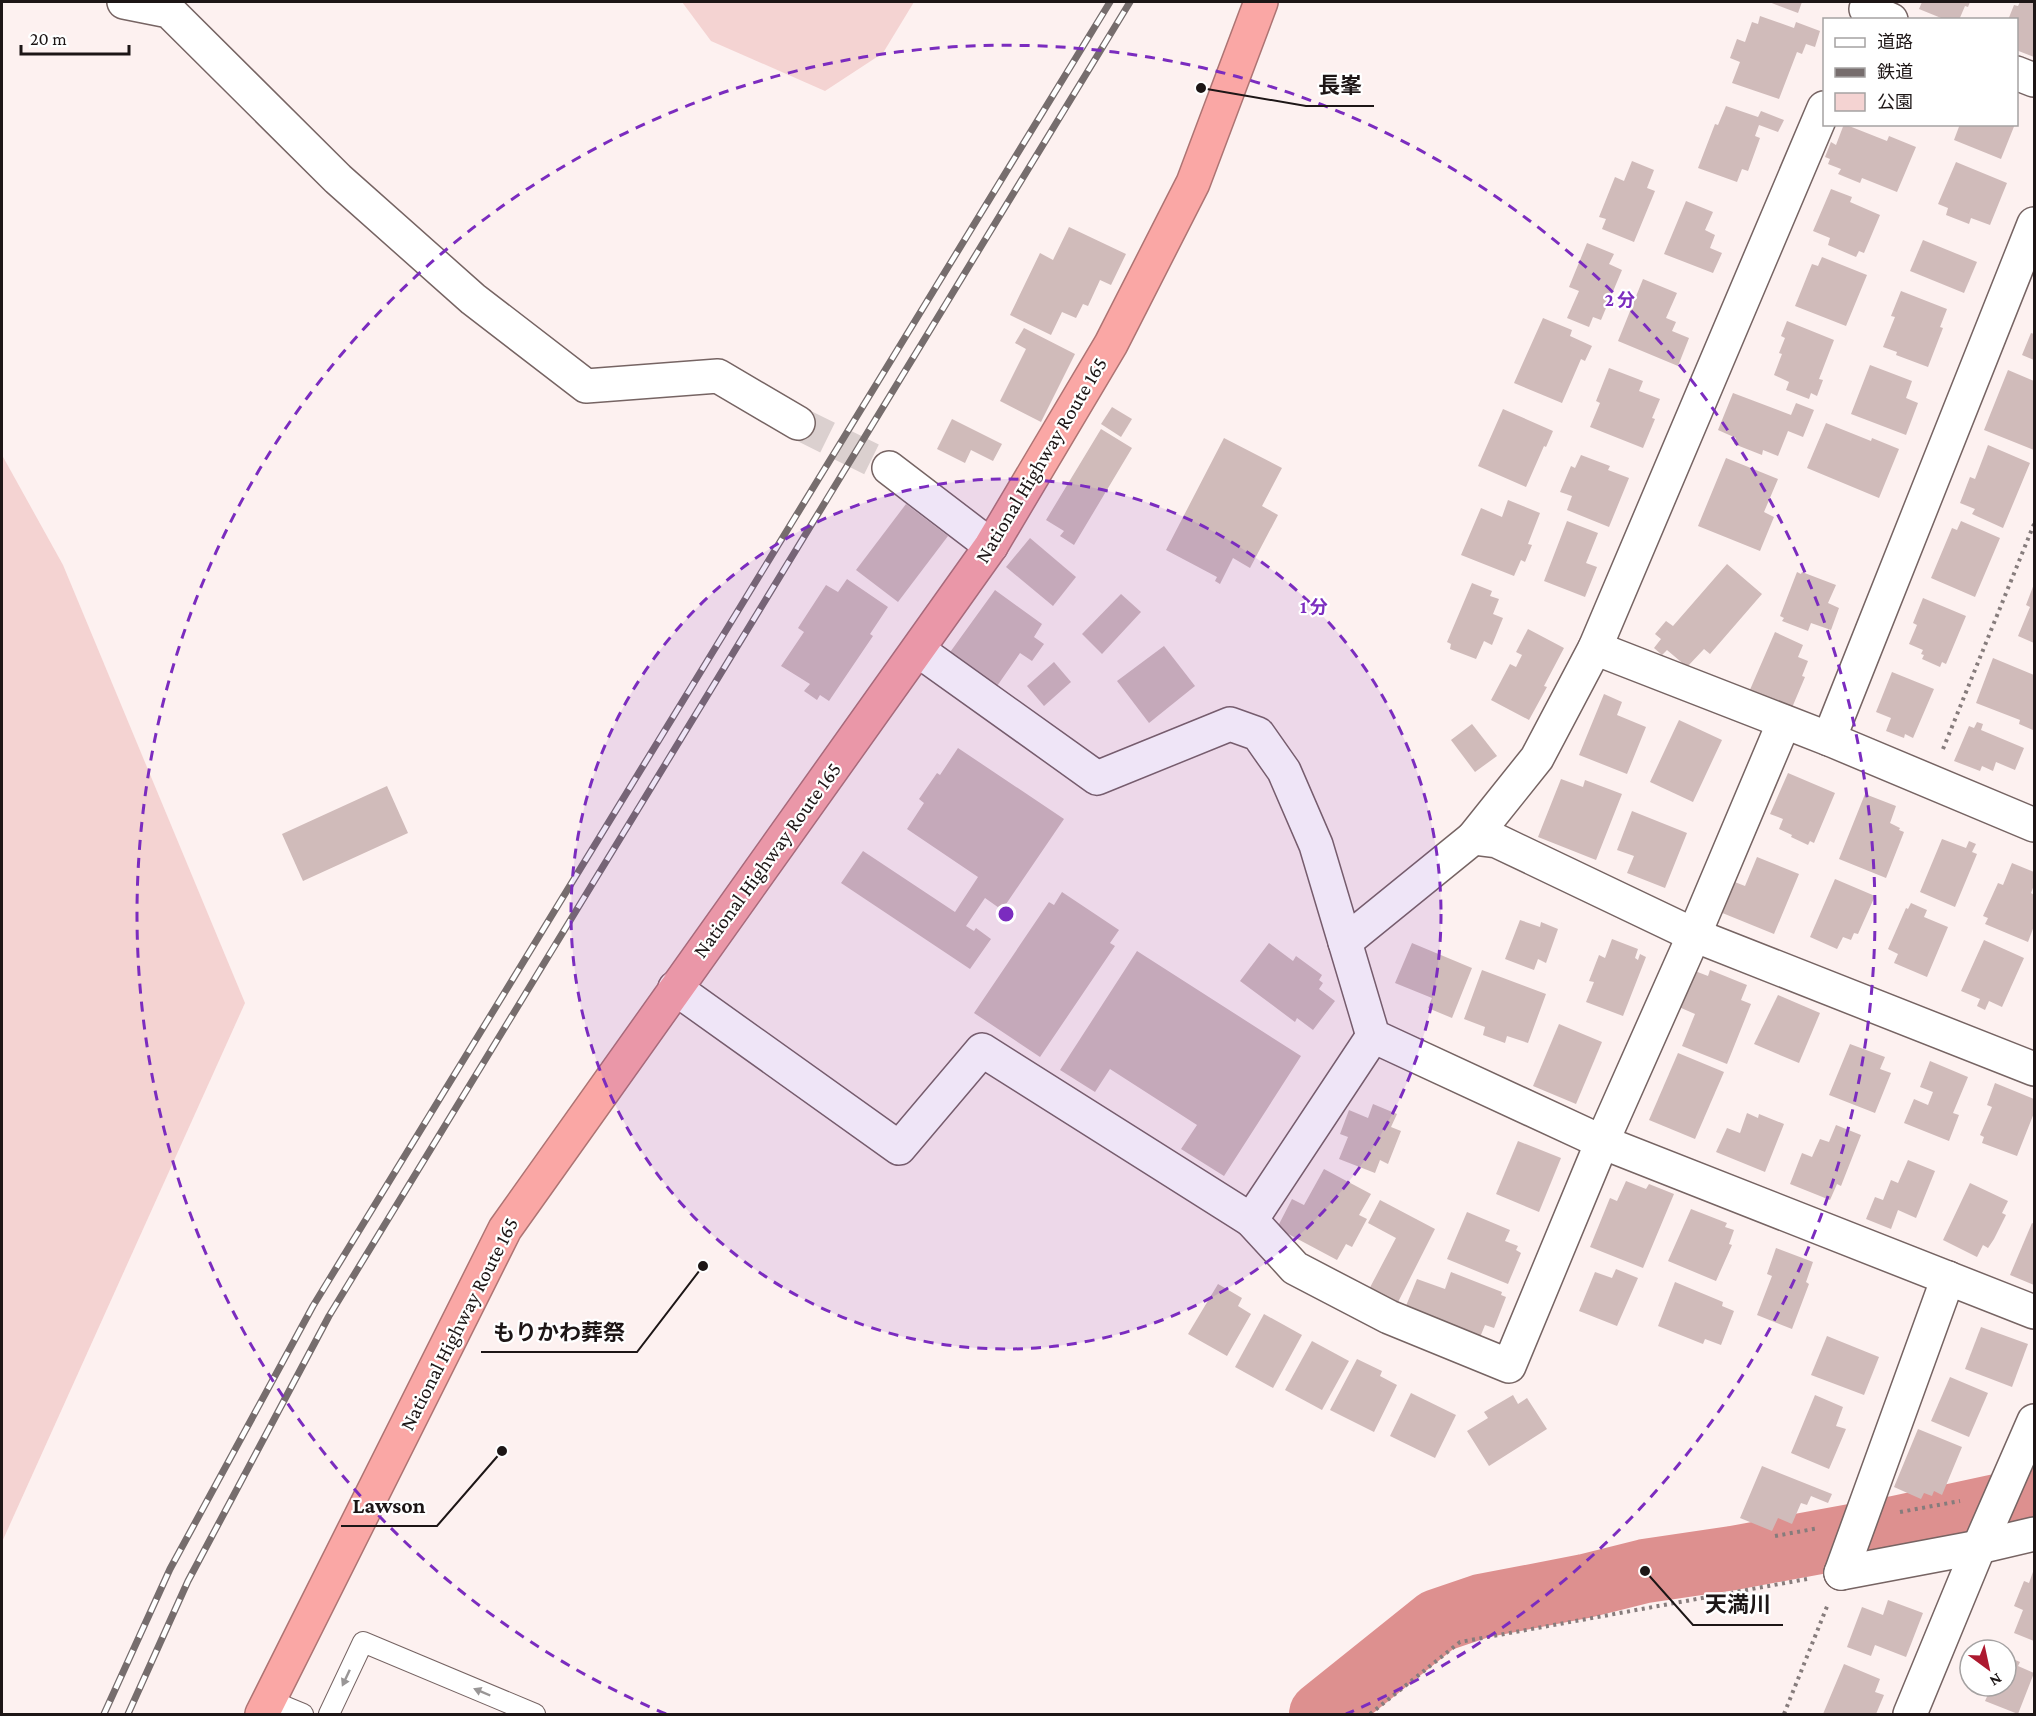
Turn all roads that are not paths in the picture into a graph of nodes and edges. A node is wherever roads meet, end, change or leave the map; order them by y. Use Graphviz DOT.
graph roads {
  1 [pos="124,2"];
  2 [pos="1261,2"];
  3 [pos="2018,74"];
  4 [pos="2034,80"];
  5 [pos="1823,110"];
  6 [pos="2034,224"];
  7 [pos="798,423"];
  8 [pos="889,468"];
  9 [pos="991,546"];
  10 [pos="1595,648"];
  11 [pos="918,650"];
  12 [pos="1784,722"];
  13 [pos="1829,740"];
  14 [pos="2034,824"];
  15 [pos="1473,838"];
  16 [pos="1694,935"];
  17 [pos="1345,942"];
  18 [pos="675,988"];
  19 [pos="1373,1036"];
  20 [pos="2034,1069"];
  21 [pos="1602,1142"];
  22 [pos="1251,1220"];
  23 [pos="1948,1278"];
  24 [pos="2034,1312"];
  25 [pos="2034,1421"];
  26 [pos="2034,1534"];
  27 [pos="1979,1547"];
  28 [pos="265,1707"];
  29 [pos="303,1714"];
  30 [pos="329,1714"];
  31 [pos="536,1714"];
  32 [pos="1910,1714"];
  1 -- 7 [label="street"];
  2 -- 9 [label="highway, National Highway Route 165"];
  3 -- 4 [label="street"];
  5 -- 10 [label="street"];
  6 -- 13 [label="street"];
  8 -- 9 [label="street"];
  9 -- 11 [label="highway, National Highway Route 165"];
  10 -- 12 [label="street"];
  10 -- 15 [label="street"];
  11 -- 17 [label="street"];
  11 -- 18 [label="highway, National Highway Route 165"];
  12 -- 13 [label="street"];
  12 -- 16 [label="street"];
  13 -- 14 [label="street"];
  15 -- 16 [label="street"];
  15 -- 17 [label="street"];
  16 -- 20 [label="street"];
  16 -- 21 [label="street"];
  17 -- 19 [label="street"];
  18 -- 22 [label="street"];
  18 -- 28 [label="highway, National Highway Route 165"];
  19 -- 21 [label="street"];
  19 -- 22 [label="street"];
  21 -- 22 [label="street"];
  21 -- 23 [label="street"];
  23 -- 24 [label="street"];
  23 -- 27 [label="street"];
  25 -- 27 [label="street"];
  26 -- 27 [label="street"];
  27 -- 32 [label="street"];
  28 -- 29 [label="lane"];
  31 -- 30 [label="lane, one-way"];
}
